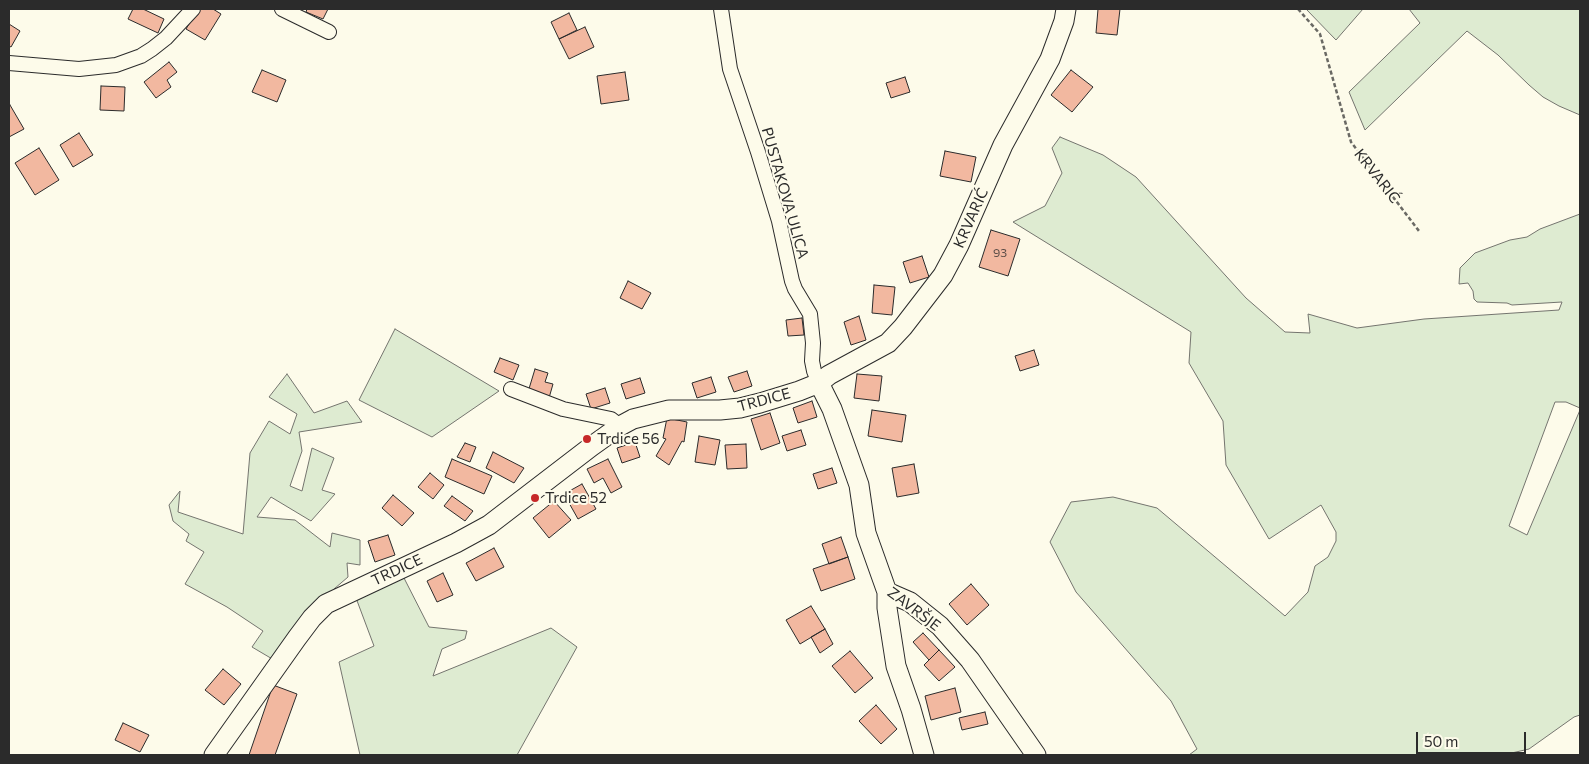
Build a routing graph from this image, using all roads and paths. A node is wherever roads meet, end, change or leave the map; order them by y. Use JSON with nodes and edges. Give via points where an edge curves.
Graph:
{"nodes":[{"id":1,"x":193,"y":9,"type":"edge"},
{"id":2,"x":282,"y":9,"type":"edge"},
{"id":3,"x":721,"y":9,"type":"edge"},
{"id":4,"x":1066,"y":9,"type":"edge"},
{"id":5,"x":1298,"y":9,"type":"edge"},
{"id":6,"x":329,"y":32,"type":"dead end"},
{"id":7,"x":9,"y":63,"type":"edge"},
{"id":8,"x":1419,"y":231,"type":"dead end"},
{"id":9,"x":819,"y":383,"type":"junction"},
{"id":10,"x":511,"y":389,"type":"dead end"},
{"id":11,"x":620,"y":426,"type":"junction"},
{"id":12,"x":886,"y":592,"type":"junction"},
{"id":13,"x":214,"y":755,"type":"edge"},
{"id":14,"x":924,"y":755,"type":"edge"},
{"id":15,"x":1036,"y":755,"type":"edge"}],
"edges":[{"from":1,"to":7,"type":"street","via":[[152,49],[116,65],[79,69]]},
{"from":2,"to":6,"type":"street"},
{"from":3,"to":9,"type":"street","name":"PUSTAKOVA ULICA","via":[[730,69],[779,221],[792,281],[810,314],[812,361]]},
{"from":4,"to":9,"type":"street","name":"KRVARIĆ","via":[[1050,59],[1003,145],[960,245],[943,275],[888,343]]},
{"from":5,"to":8,"type":"path","name":"KRVARIĆ","via":[[1320,34],[1350,142]]},
{"from":9,"to":11,"type":"street","name":"TRDICE","via":[[740,408],[668,410],[633,419]]},
{"from":9,"to":12,"type":"street","name":"ZAVRŠJE","via":[[853,466],[866,533]]},
{"from":10,"to":11,"type":"street","via":[[563,409],[611,419]]},
{"from":11,"to":13,"type":"street","name":"TRDICE","via":[[488,525],[326,604],[297,638]]},
{"from":12,"to":14,"type":"street","via":[[896,666]]},
{"from":12,"to":15,"type":"street","name":"ZAVRŠJE","via":[[910,602],[946,633],[986,681]]}]}
